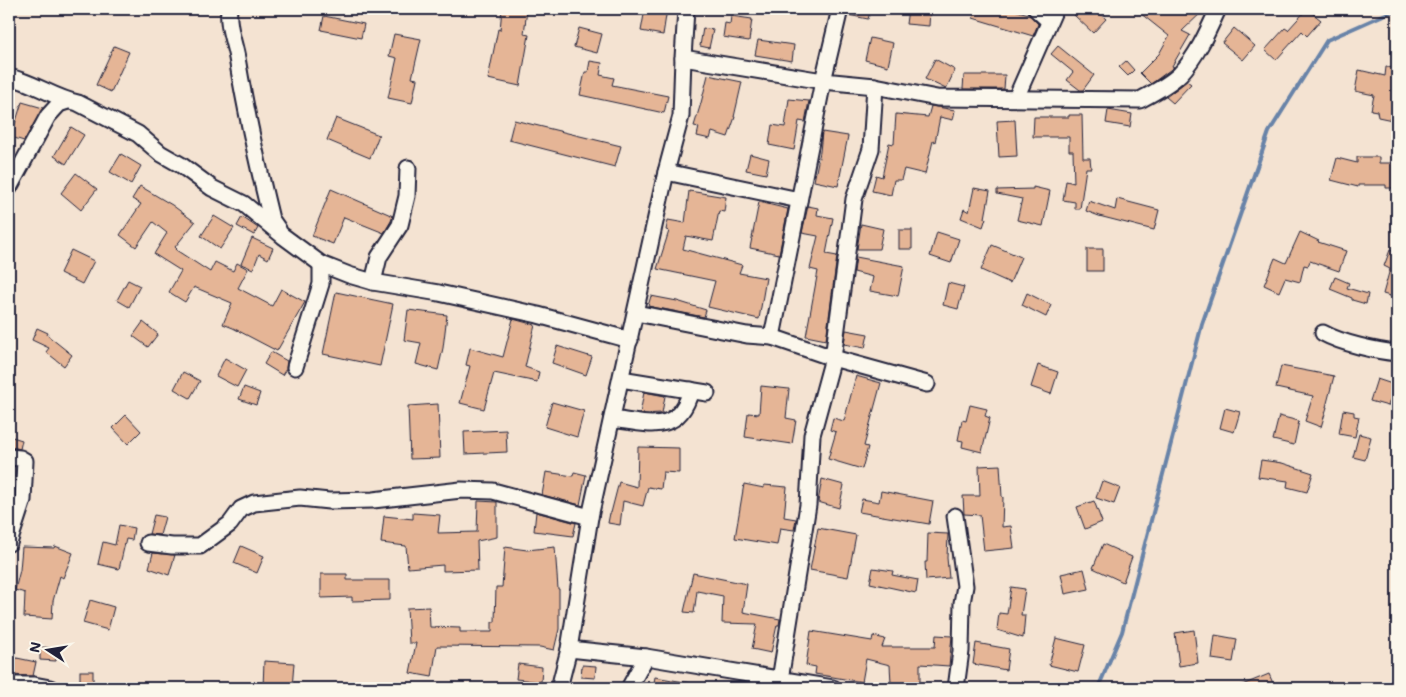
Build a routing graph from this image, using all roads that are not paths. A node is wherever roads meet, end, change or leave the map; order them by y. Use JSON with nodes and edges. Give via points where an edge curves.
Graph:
{"nodes":[{"id":1,"x":228,"y":9,"type":"edge"},
{"id":2,"x":686,"y":9,"type":"edge"},
{"id":3,"x":840,"y":9,"type":"edge"},
{"id":4,"x":1036,"y":9,"type":"edge"},
{"id":5,"x":1218,"y":9,"type":"edge"},
{"id":6,"x":1052,"y":15,"type":"edge"},
{"id":7,"x":683,"y":58,"type":"junction"},
{"id":8,"x":9,"y":77,"type":"edge"},
{"id":9,"x":823,"y":81,"type":"junction"},
{"id":10,"x":875,"y":86,"type":"junction"},
{"id":11,"x":1016,"y":98,"type":"junction"},
{"id":12,"x":68,"y":101,"type":"junction"},
{"id":13,"x":408,"y":168,"type":"dead end"},
{"id":14,"x":666,"y":172,"type":"junction"},
{"id":15,"x":263,"y":187,"type":"junction"},
{"id":16,"x":9,"y":188,"type":"edge"},
{"id":17,"x":799,"y":200,"type":"junction"},
{"id":18,"x":244,"y":204,"type":"junction"},
{"id":19,"x":281,"y":234,"type":"junction"},
{"id":20,"x":322,"y":264,"type":"junction"},
{"id":21,"x":374,"y":282,"type":"junction"},
{"id":22,"x":636,"y":313,"type":"junction"},
{"id":23,"x":1323,"y":332,"type":"dead end"},
{"id":24,"x":772,"y":337,"type":"junction"},
{"id":25,"x":630,"y":340,"type":"junction"},
{"id":26,"x":1397,"y":353,"type":"edge"},
{"id":27,"x":833,"y":358,"type":"junction"},
{"id":28,"x":294,"y":367,"type":"dead end"},
{"id":29,"x":621,"y":379,"type":"junction"},
{"id":30,"x":928,"y":384,"type":"dead end"},
{"id":31,"x":691,"y":390,"type":"junction"},
{"id":32,"x":707,"y":393,"type":"dead end"},
{"id":33,"x":612,"y":419,"type":"junction"},
{"id":34,"x":9,"y":457,"type":"edge"},
{"id":35,"x":955,"y":516,"type":"dead end"},
{"id":36,"x":590,"y":517,"type":"junction"},
{"id":37,"x":148,"y":542,"type":"dead end"},
{"id":38,"x":9,"y":543,"type":"edge"},
{"id":39,"x":569,"y":648,"type":"junction"},
{"id":40,"x":646,"y":657,"type":"junction"},
{"id":41,"x":780,"y":680,"type":"junction"},
{"id":42,"x":9,"y":686,"type":"edge"},
{"id":43,"x":50,"y":688,"type":"edge"},
{"id":44,"x":559,"y":688,"type":"edge"},
{"id":45,"x":629,"y":688,"type":"edge"},
{"id":46,"x":833,"y":688,"type":"edge"},
{"id":47,"x":956,"y":688,"type":"edge"}],
"edges":[{"from":1,"to":15,"type":"street"},
{"from":2,"to":7,"type":"street"},
{"from":3,"to":9,"type":"street"},
{"from":4,"to":6,"type":"street"},
{"from":5,"to":11,"type":"street","via":[[1180,74],[1140,100]]},
{"from":6,"to":11,"type":"street"},
{"from":7,"to":9,"type":"street"},
{"from":7,"to":14,"type":"street","via":[[681,116]]},
{"from":8,"to":12,"type":"street"},
{"from":9,"to":10,"type":"street"},
{"from":9,"to":17,"type":"street"},
{"from":10,"to":11,"type":"street","via":[[937,98]]},
{"from":10,"to":27,"type":"street","via":[[871,149],[854,199]]},
{"from":12,"to":16,"type":"street","via":[[59,104],[48,116]]},
{"from":12,"to":18,"type":"street","via":[[138,134],[212,188]]},
{"from":13,"to":21,"type":"street","via":[[407,196],[400,225],[379,257]]},
{"from":14,"to":17,"type":"street"},
{"from":14,"to":22,"type":"street"},
{"from":15,"to":18,"type":"street"},
{"from":15,"to":19,"type":"street","via":[[271,219]]},
{"from":17,"to":24,"type":"street"},
{"from":18,"to":19,"type":"street"},
{"from":19,"to":20,"type":"street"},
{"from":20,"to":21,"type":"street"},
{"from":20,"to":28,"type":"street","via":[[321,284]]},
{"from":21,"to":25,"type":"street","via":[[439,293]]},
{"from":22,"to":24,"type":"street"},
{"from":22,"to":25,"type":"street"},
{"from":23,"to":26,"type":"street","via":[[1334,339]]},
{"from":24,"to":27,"type":"street"},
{"from":25,"to":29,"type":"street"},
{"from":27,"to":30,"type":"street"},
{"from":27,"to":41,"type":"street","via":[[812,434],[808,505]]},
{"from":29,"to":31,"type":"street"},
{"from":29,"to":33,"type":"street"},
{"from":31,"to":32,"type":"street"},
{"from":31,"to":33,"type":"street","via":[[687,404],[676,418],[663,424]]},
{"from":33,"to":36,"type":"street"},
{"from":34,"to":38,"type":"street","via":[[25,461],[26,472],[23,500]]},
{"from":35,"to":47,"type":"street","via":[[964,586]]},
{"from":36,"to":37,"type":"street","via":[[493,491],[461,490],[373,500],[300,498],[254,503],[241,509],[230,524],[200,546]]},
{"from":36,"to":39,"type":"street"},
{"from":39,"to":40,"type":"street"},
{"from":39,"to":44,"type":"street"},
{"from":40,"to":41,"type":"street"},
{"from":40,"to":45,"type":"street"},
{"from":41,"to":46,"type":"street"},
{"from":42,"to":43,"type":"street"}]}
